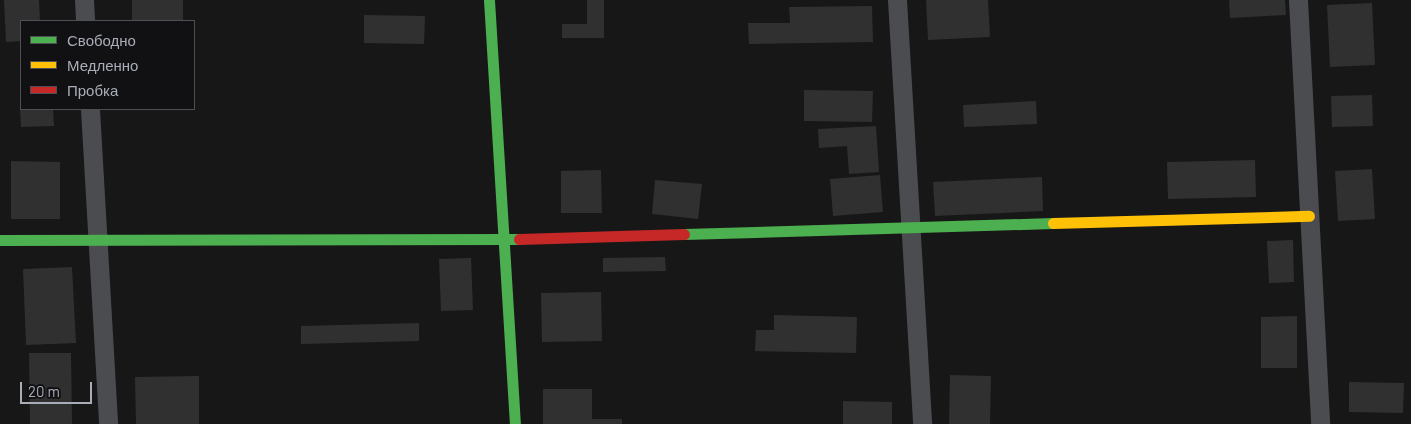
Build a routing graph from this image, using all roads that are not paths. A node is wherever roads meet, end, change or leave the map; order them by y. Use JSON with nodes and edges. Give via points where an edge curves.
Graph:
{"nodes":[{"id":1,"x":84,"y":0,"type":"edge"},
{"id":2,"x":490,"y":0,"type":"edge"},
{"id":3,"x":897,"y":0,"type":"edge"},
{"id":4,"x":1298,"y":0,"type":"edge"},
{"id":5,"x":85,"y":20,"type":"edge"},
{"id":6,"x":90,"y":110,"type":"edge"},
{"id":7,"x":1309,"y":216,"type":"junction"},
{"id":8,"x":910,"y":228,"type":"junction"},
{"id":9,"x":504,"y":238,"type":"junction"},
{"id":10,"x":0,"y":240,"type":"edge"},
{"id":11,"x":98,"y":240,"type":"junction"},
{"id":12,"x":108,"y":424,"type":"edge"},
{"id":13,"x":515,"y":424,"type":"edge"},
{"id":14,"x":922,"y":424,"type":"edge"},
{"id":15,"x":1320,"y":424,"type":"edge"}],
"edges":[{"from":1,"to":5,"type":"street"},
{"from":2,"to":9,"type":"street"},
{"from":3,"to":8,"type":"street"},
{"from":4,"to":7,"type":"street"},
{"from":6,"to":11,"type":"street"},
{"from":7,"to":8,"type":"street"},
{"from":7,"to":15,"type":"street"},
{"from":8,"to":9,"type":"street"},
{"from":8,"to":14,"type":"street"},
{"from":9,"to":11,"type":"street"},
{"from":9,"to":13,"type":"street"},
{"from":10,"to":11,"type":"street"},
{"from":11,"to":12,"type":"street"}]}
